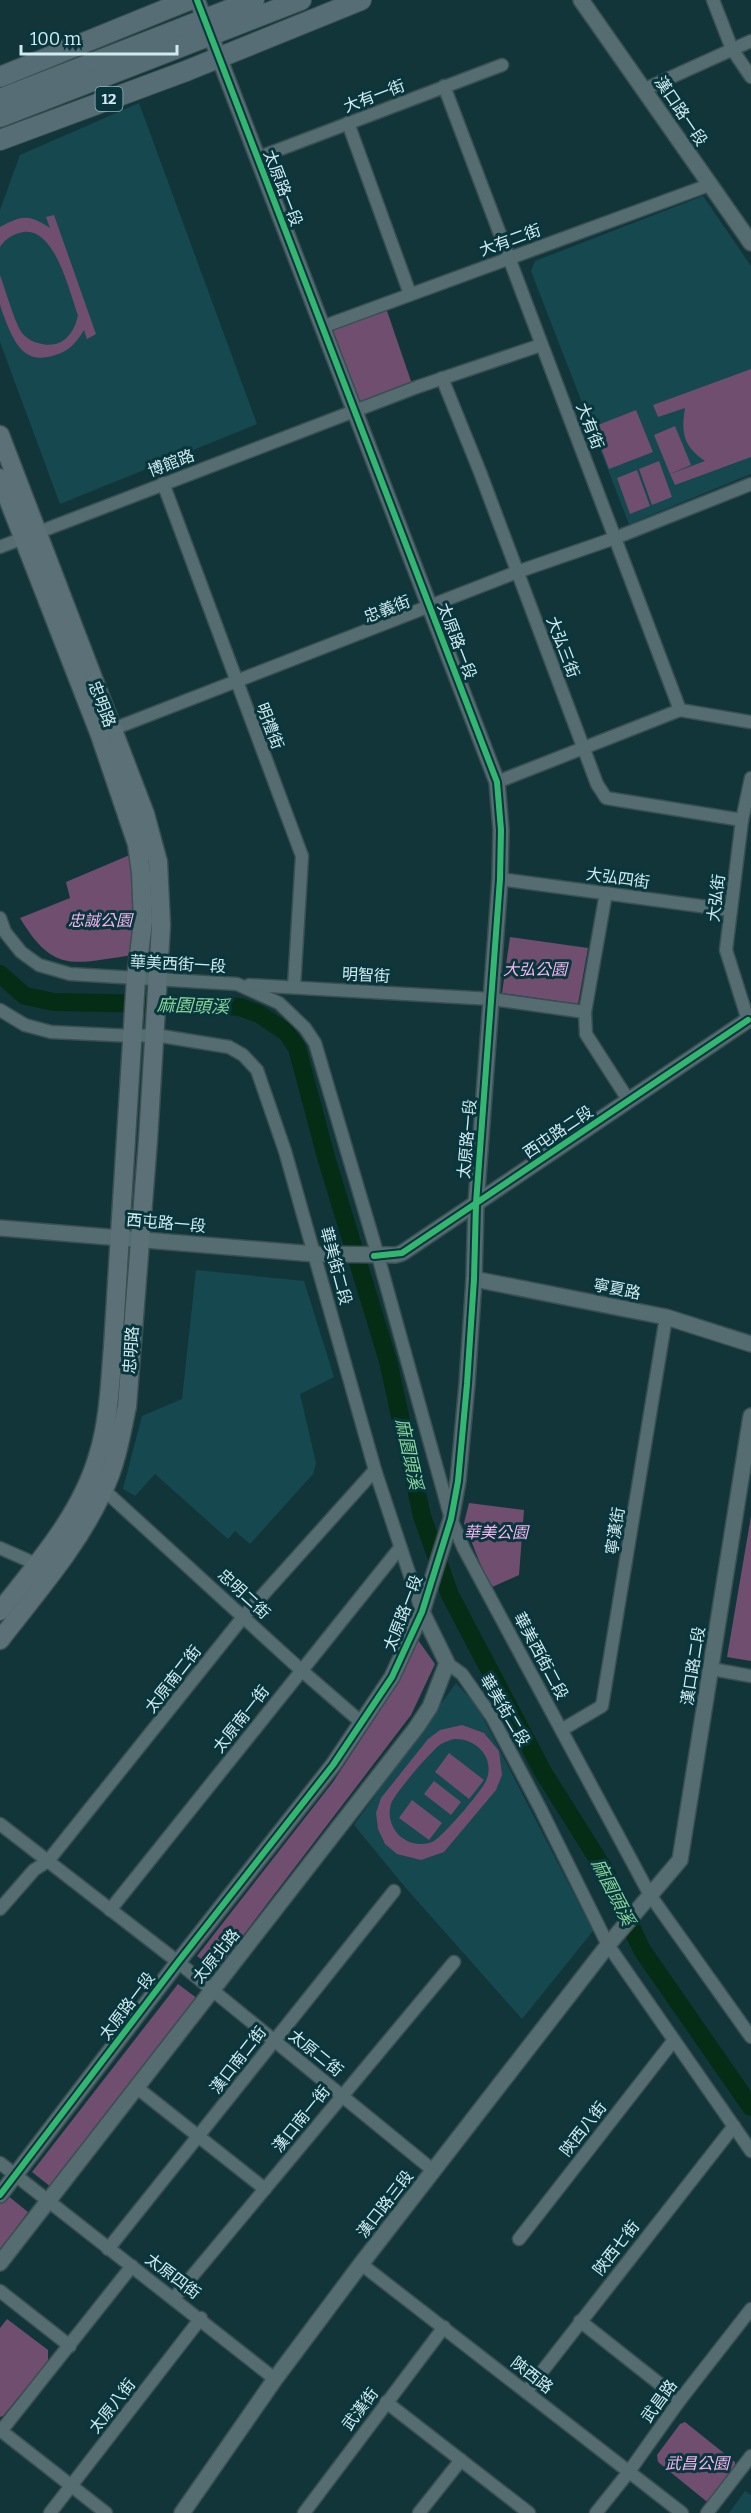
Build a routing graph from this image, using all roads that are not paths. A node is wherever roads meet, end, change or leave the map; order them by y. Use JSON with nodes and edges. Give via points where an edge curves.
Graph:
{"nodes":[{"id":1,"x":189,"y":0,"type":"edge"},
{"id":2,"x":196,"y":0,"type":"edge"},
{"id":3,"x":254,"y":0,"type":"edge"},
{"id":4,"x":301,"y":0,"type":"edge"},
{"id":5,"x":361,"y":0,"type":"edge"},
{"id":6,"x":581,"y":0,"type":"edge"},
{"id":7,"x":713,"y":0,"type":"edge"},
{"id":8,"x":207,"y":28,"type":"junction"},
{"id":9,"x":751,"y":41,"type":"edge"},
{"id":10,"x":732,"y":49,"type":"junction"},
{"id":11,"x":218,"y":57,"type":"junction"},
{"id":12,"x":502,"y":65,"type":"dead end"},
{"id":13,"x":0,"y":77,"type":"edge"},
{"id":14,"x":751,"y":77,"type":"edge"},
{"id":15,"x":444,"y":86,"type":"junction"},
{"id":16,"x":645,"y":89,"type":"junction"},
{"id":17,"x":0,"y":99,"type":"edge"},
{"id":18,"x":0,"y":117,"type":"edge"},
{"id":19,"x":348,"y":123,"type":"junction"},
{"id":20,"x":0,"y":140,"type":"edge"},
{"id":21,"x":257,"y":158,"type":"junction"},
{"id":22,"x":709,"y":185,"type":"junction"},
{"id":23,"x":751,"y":243,"type":"edge"},
{"id":24,"x":509,"y":258,"type":"junction"},
{"id":25,"x":410,"y":294,"type":"junction"},
{"id":26,"x":322,"y":327,"type":"junction"},
{"id":27,"x":541,"y":345,"type":"junction"},
{"id":28,"x":442,"y":378,"type":"junction"},
{"id":29,"x":354,"y":410,"type":"junction"},
{"id":30,"x":0,"y":435,"type":"edge"},
{"id":31,"x":0,"y":478,"type":"edge"},
{"id":32,"x":163,"y":483,"type":"junction"},
{"id":33,"x":751,"y":484,"type":"edge"},
{"id":34,"x":30,"y":535,"type":"junction"},
{"id":35,"x":615,"y":538,"type":"junction"},
{"id":36,"x":0,"y":547,"type":"edge"},
{"id":37,"x":517,"y":572,"type":"junction"},
{"id":38,"x":430,"y":607,"type":"junction"},
{"id":39,"x":236,"y":681,"type":"junction"},
{"id":40,"x":680,"y":710,"type":"junction"},
{"id":41,"x":751,"y":722,"type":"edge"},
{"id":42,"x":106,"y":732,"type":"junction"},
{"id":43,"x":584,"y":747,"type":"junction"},
{"id":44,"x":751,"y":778,"type":"edge"},
{"id":45,"x":497,"y":782,"type":"junction"},
{"id":46,"x":742,"y":820,"type":"junction"},
{"id":47,"x":500,"y":879,"type":"junction"},
{"id":48,"x":606,"y":893,"type":"junction"},
{"id":49,"x":730,"y":910,"type":"junction"},
{"id":50,"x":0,"y":918,"type":"edge"},
{"id":51,"x":136,"y":980,"type":"junction"},
{"id":52,"x":157,"y":981,"type":"junction"},
{"id":53,"x":237,"y":984,"type":"junction"},
{"id":54,"x":294,"y":987,"type":"junction"},
{"id":55,"x":492,"y":999,"type":"junction"},
{"id":56,"x":0,"y":1010,"type":"edge"},
{"id":57,"x":585,"y":1012,"type":"junction"},
{"id":58,"x":750,"y":1019,"type":"edge"},
{"id":59,"x":155,"y":1030,"type":"junction"},
{"id":60,"x":134,"y":1031,"type":"junction"},
{"id":61,"x":629,"y":1101,"type":"junction"},
{"id":62,"x":476,"y":1204,"type":"junction"},
{"id":63,"x":0,"y":1228,"type":"edge"},
{"id":64,"x":121,"y":1238,"type":"junction"},
{"id":65,"x":140,"y":1239,"type":"junction"},
{"id":66,"x":321,"y":1255,"type":"junction"},
{"id":67,"x":376,"y":1256,"type":"junction"},
{"id":68,"x":474,"y":1279,"type":"junction"},
{"id":69,"x":666,"y":1317,"type":"junction"},
{"id":70,"x":751,"y":1344,"type":"edge"},
{"id":71,"x":751,"y":1416,"type":"edge"},
{"id":72,"x":375,"y":1470,"type":"junction"},
{"id":73,"x":104,"y":1490,"type":"junction"},
{"id":74,"x":450,"y":1526,"type":"junction"},
{"id":75,"x":0,"y":1548,"type":"edge"},
{"id":76,"x":399,"y":1549,"type":"junction"},
{"id":77,"x":36,"y":1564,"type":"junction"},
{"id":78,"x":54,"y":1570,"type":"junction"},
{"id":79,"x":0,"y":1611,"type":"edge"},
{"id":80,"x":422,"y":1612,"type":"junction"},
{"id":81,"x":244,"y":1616,"type":"junction"},
{"id":82,"x":0,"y":1640,"type":"edge"},
{"id":83,"x":447,"y":1663,"type":"junction"},
{"id":84,"x":712,"y":1669,"type":"junction"},
{"id":85,"x":301,"y":1670,"type":"junction"},
{"id":86,"x":751,"y":1676,"type":"edge"},
{"id":87,"x":361,"y":1722,"type":"junction"},
{"id":88,"x":563,"y":1729,"type":"junction"},
{"id":89,"x":0,"y":1824,"type":"edge"},
{"id":90,"x":48,"y":1861,"type":"junction"},
{"id":91,"x":394,"y":1891,"type":"dead end"},
{"id":92,"x":645,"y":1900,"type":"junction"},
{"id":93,"x":0,"y":1909,"type":"edge"},
{"id":94,"x":110,"y":1910,"type":"junction"},
{"id":95,"x":624,"y":1924,"type":"joint"},
{"id":96,"x":608,"y":1945,"type":"junction"},
{"id":97,"x":178,"y":1962,"type":"junction"},
{"id":98,"x":454,"y":1962,"type":"dead end"},
{"id":99,"x":211,"y":1990,"type":"junction"},
{"id":100,"x":751,"y":2037,"type":"edge"},
{"id":101,"x":274,"y":2040,"type":"junction"},
{"id":102,"x":674,"y":2040,"type":"junction"},
{"id":103,"x":136,"y":2087,"type":"junction"},
{"id":104,"x":342,"y":2095,"type":"junction"},
{"id":105,"x":734,"y":2126,"type":"junction"},
{"id":106,"x":199,"y":2136,"type":"junction"},
{"id":107,"x":751,"y":2151,"type":"edge"},
{"id":108,"x":0,"y":2163,"type":"edge"},
{"id":109,"x":434,"y":2170,"type":"junction"},
{"id":110,"x":16,"y":2175,"type":"junction"},
{"id":111,"x":265,"y":2189,"type":"junction"},
{"id":112,"x":0,"y":2195,"type":"edge"},
{"id":113,"x":49,"y":2202,"type":"junction"},
{"id":114,"x":519,"y":2239,"type":"dead end"},
{"id":115,"x":108,"y":2249,"type":"junction"},
{"id":116,"x":0,"y":2263,"type":"edge"},
{"id":117,"x":361,"y":2264,"type":"junction"},
{"id":118,"x":132,"y":2266,"type":"junction"},
{"id":119,"x":0,"y":2291,"type":"edge"},
{"id":120,"x":174,"y":2298,"type":"junction"},
{"id":121,"x":751,"y":2309,"type":"edge"},
{"id":122,"x":201,"y":2318,"type":"junction"},
{"id":123,"x":580,"y":2320,"type":"junction"},
{"id":124,"x":444,"y":2328,"type":"junction"},
{"id":125,"x":70,"y":2346,"type":"junction"},
{"id":126,"x":275,"y":2379,"type":"junction"},
{"id":127,"x":526,"y":2392,"type":"junction"},
{"id":128,"x":680,"y":2400,"type":"junction"},
{"id":129,"x":386,"y":2402,"type":"junction"},
{"id":130,"x":1,"y":2431,"type":"edge"},
{"id":131,"x":751,"y":2456,"type":"edge"},
{"id":132,"x":461,"y":2460,"type":"junction"},
{"id":133,"x":628,"y":2473,"type":"junction"},
{"id":134,"x":71,"y":2485,"type":"junction"},
{"id":135,"x":50,"y":2513,"type":"edge"},
{"id":136,"x":106,"y":2513,"type":"edge"},
{"id":137,"x":182,"y":2513,"type":"edge"},
{"id":138,"x":304,"y":2513,"type":"edge"},
{"id":139,"x":419,"y":2513,"type":"edge"},
{"id":140,"x":530,"y":2513,"type":"edge"},
{"id":141,"x":596,"y":2513,"type":"edge"},
{"id":142,"x":682,"y":2513,"type":"edge"},
{"id":143,"x":707,"y":2513,"type":"edge"}],
"edges":[{"from":1,"to":13,"type":"main road"},
{"from":2,"to":8,"type":"street","name":"太原路一段"},
{"from":3,"to":8,"type":"main road","number":"12"},
{"from":4,"to":8,"type":"main road","number":"12"},
{"from":5,"to":11,"type":"main road","number":"12"},
{"from":6,"to":16,"type":"street","name":"漢口路一段"},
{"from":7,"to":10,"type":"street"},
{"from":8,"to":11,"type":"street","name":"太原路一段"},
{"from":8,"to":17,"type":"main road","number":"12"},
{"from":8,"to":18,"type":"main road","number":"12"},
{"from":9,"to":10,"type":"street"},
{"from":10,"to":14,"type":"street"},
{"from":10,"to":16,"type":"street"},
{"from":11,"to":20,"type":"main road","number":"12"},
{"from":11,"to":21,"type":"street","name":"太原路一段"},
{"from":12,"to":15,"type":"street","name":"大有一街"},
{"from":15,"to":19,"type":"street","name":"大有一街"},
{"from":15,"to":24,"type":"street","name":"大有街"},
{"from":16,"to":22,"type":"street","name":"漢口路一段"},
{"from":19,"to":21,"type":"street","name":"大有一街"},
{"from":19,"to":25,"type":"street"},
{"from":21,"to":26,"type":"street","name":"太原路一段"},
{"from":22,"to":23,"type":"street","name":"漢口路一段"},
{"from":22,"to":24,"type":"street","name":"大有二街"},
{"from":24,"to":25,"type":"street","name":"大有二街"},
{"from":24,"to":27,"type":"street","name":"大有街"},
{"from":25,"to":26,"type":"street","name":"大有二街"},
{"from":26,"to":29,"type":"street","name":"太原路一段"},
{"from":27,"to":28,"type":"street","name":"博館路"},
{"from":27,"to":35,"type":"street","name":"大有街"},
{"from":28,"to":29,"type":"street","name":"博館路"},
{"from":28,"to":37,"type":"street","name":"大弘三街"},
{"from":29,"to":32,"type":"street","name":"博館路"},
{"from":29,"to":38,"type":"street","name":"太原路一段"},
{"from":30,"to":34,"type":"main road","name":"忠明路"},
{"from":31,"to":34,"type":"main road","name":"忠明路"},
{"from":32,"to":34,"type":"street","name":"博館路"},
{"from":32,"to":39,"type":"street","name":"明禮街"},
{"from":33,"to":35,"type":"street","name":"忠義街"},
{"from":34,"to":36,"type":"street","name":"博館路"},
{"from":34,"to":42,"type":"main road","name":"忠明路"},
{"from":35,"to":37,"type":"street","name":"忠義街"},
{"from":35,"to":40,"type":"street","name":"大有街"},
{"from":37,"to":38,"type":"street","name":"忠義街"},
{"from":37,"to":43,"type":"street","name":"大弘三街"},
{"from":38,"to":39,"type":"street","name":"忠義街"},
{"from":38,"to":45,"type":"street","name":"太原路一段"},
{"from":39,"to":42,"type":"street","name":"忠義街"},
{"from":39,"to":54,"type":"street","name":"明禮街","via":[[302,856]]},
{"from":40,"to":41,"type":"street"},
{"from":40,"to":43,"type":"street"},
{"from":42,"to":51,"type":"main road","name":"忠明路","via":[[137,844],[141,873],[142,922]]},
{"from":42,"to":52,"type":"main road","name":"忠明路","via":[[146,814],[158,862],[161,925]]},
{"from":43,"to":45,"type":"street"},
{"from":43,"to":46,"type":"street","name":"大弘三街","via":[[606,798]]},
{"from":44,"to":46,"type":"street","name":"大弘街"},
{"from":45,"to":47,"type":"street","name":"太原路一段"},
{"from":46,"to":49,"type":"street","name":"大弘街"},
{"from":47,"to":48,"type":"street","name":"大弘四街"},
{"from":47,"to":55,"type":"street","name":"太原路一段"},
{"from":48,"to":49,"type":"street","name":"大弘四街"},
{"from":48,"to":57,"type":"street"},
{"from":49,"to":58,"type":"street","name":"大弘街","via":[[726,950]]},
{"from":50,"to":51,"type":"street","name":"華美西街一段","via":[[5,932],[21,952],[39,965],[70,974]]},
{"from":51,"to":52,"type":"street","name":"華美西街一段"},
{"from":51,"to":60,"type":"main road","name":"忠明路"},
{"from":52,"to":53,"type":"street","name":"華美西街一段"},
{"from":52,"to":59,"type":"main road","name":"忠明路"},
{"from":53,"to":54,"type":"street","name":"明智街"},
{"from":53,"to":67,"type":"street","name":"華美西街一段","via":[[279,1003],[315,1043]]},
{"from":54,"to":55,"type":"street","name":"明智街"},
{"from":55,"to":57,"type":"street","name":"明智街"},
{"from":55,"to":62,"type":"street","name":"太原路一段"},
{"from":56,"to":60,"type":"street","name":"華美街二段","via":[[25,1025],[51,1032]]},
{"from":57,"to":61,"type":"street","via":[[586,1034]]},
{"from":58,"to":61,"type":"street","name":"西屯路二段"},
{"from":59,"to":60,"type":"street","name":"華美街二段"},
{"from":59,"to":65,"type":"main road","name":"忠明路"},
{"from":59,"to":66,"type":"street","name":"華美街二段","via":[[229,1047],[257,1070]]},
{"from":60,"to":64,"type":"main road","name":"忠明路"},
{"from":61,"to":62,"type":"street","name":"西屯路二段"},
{"from":62,"to":67,"type":"street","name":"西屯路二段","via":[[402,1252]]},
{"from":62,"to":68,"type":"street","name":"太原路一段"},
{"from":63,"to":64,"type":"street","name":"西屯路一段"},
{"from":64,"to":65,"type":"street","name":"西屯路一段"},
{"from":64,"to":77,"type":"main road","name":"忠明路","via":[[107,1406],[98,1456],[60,1533]]},
{"from":65,"to":66,"type":"street","name":"西屯路一段"},
{"from":65,"to":73,"type":"main road","name":"忠明路","via":[[127,1406]]},
{"from":66,"to":67,"type":"street","name":"西屯路一段"},
{"from":66,"to":72,"type":"street","name":"華美街二段"},
{"from":67,"to":74,"type":"street","name":"華美西街二段"},
{"from":68,"to":69,"type":"street","name":"寧夏路"},
{"from":68,"to":74,"type":"street","name":"太原路一段","via":[[457,1490]]},
{"from":69,"to":70,"type":"street","name":"寧夏路"},
{"from":69,"to":88,"type":"street","name":"寧漢街","via":[[602,1706]]},
{"from":71,"to":84,"type":"street","name":"漢口路二段"},
{"from":72,"to":76,"type":"street","name":"華美街二段"},
{"from":72,"to":81,"type":"street","name":"太原南二街"},
{"from":73,"to":78,"type":"main road","name":"忠明路"},
{"from":73,"to":81,"type":"street","name":"忠明二街"},
{"from":74,"to":80,"type":"street","name":"太原路一段"},
{"from":74,"to":88,"type":"street","name":"華美西街二段"},
{"from":75,"to":77,"type":"street"},
{"from":76,"to":80,"type":"street","name":"華美街二段"},
{"from":76,"to":85,"type":"street","name":"太原南一街"},
{"from":77,"to":78,"type":"street"},
{"from":77,"to":79,"type":"main road","name":"忠明路"},
{"from":78,"to":82,"type":"main road","name":"忠明路"},
{"from":80,"to":83,"type":"street","name":"華美街二段"},
{"from":80,"to":87,"type":"street","name":"太原路一段","via":[[392,1677]]},
{"from":81,"to":85,"type":"street","name":"忠明二街"},
{"from":81,"to":90,"type":"street","name":"太原南二街"},
{"from":83,"to":96,"type":"street","name":"華美街二段","via":[[462,1674],[492,1718]]},
{"from":83,"to":99,"type":"street","name":"太原北路","via":[[430,1707],[416,1728]]},
{"from":84,"to":86,"type":"street"},
{"from":84,"to":92,"type":"street","name":"漢口路二段","via":[[680,1860]]},
{"from":85,"to":87,"type":"street","name":"忠明二街"},
{"from":85,"to":94,"type":"street","name":"太原南一街"},
{"from":87,"to":97,"type":"street","name":"太原路一段","via":[[333,1764]]},
{"from":88,"to":92,"type":"street","name":"華美西街二段"},
{"from":89,"to":90,"type":"street","name":"太原二街"},
{"from":90,"to":93,"type":"street","name":"太原南二街","via":[[34,1870]]},
{"from":90,"to":94,"type":"street","name":"太原二街"},
{"from":91,"to":101,"type":"street","name":"漢口南二街"},
{"from":92,"to":95,"type":"street","name":"漢口路二段"},
{"from":92,"to":100,"type":"street","name":"華美西街二段"},
{"from":94,"to":97,"type":"street","name":"太原二街"},
{"from":95,"to":96,"type":"street","name":"漢口路三段"},
{"from":96,"to":102,"type":"street","name":"華美街二段"},
{"from":96,"to":109,"type":"street","name":"漢口路三段"},
{"from":97,"to":99,"type":"street","name":"太原二街"},
{"from":97,"to":110,"type":"street","name":"太原路一段"},
{"from":98,"to":104,"type":"street","name":"漢口南一街"},
{"from":99,"to":101,"type":"street","name":"太原二街"},
{"from":99,"to":103,"type":"street","name":"太原北路"},
{"from":101,"to":104,"type":"street","name":"太原二街"},
{"from":101,"to":106,"type":"street","name":"漢口南二街"},
{"from":102,"to":105,"type":"street","name":"華美街二段"},
{"from":102,"to":114,"type":"street","name":"陝西八街"},
{"from":103,"to":106,"type":"street"},
{"from":103,"to":113,"type":"street","name":"太原北路"},
{"from":104,"to":109,"type":"street","name":"太原二街"},
{"from":104,"to":111,"type":"street","name":"漢口南一街"},
{"from":105,"to":107,"type":"street","name":"華美街二段"},
{"from":105,"to":123,"type":"street","name":"陜西七街"},
{"from":106,"to":111,"type":"street"},
{"from":106,"to":115,"type":"street","name":"漢口南二街"},
{"from":108,"to":110,"type":"street","name":"太原四街"},
{"from":109,"to":117,"type":"street","name":"漢口路三段"},
{"from":110,"to":112,"type":"street","name":"太原路一段"},
{"from":110,"to":113,"type":"street","name":"太原四街"},
{"from":111,"to":120,"type":"street","name":"漢口南一街"},
{"from":113,"to":115,"type":"street","name":"太原四街"},
{"from":113,"to":116,"type":"street","name":"太原北路"},
{"from":115,"to":118,"type":"street","name":"太原四街"},
{"from":117,"to":124,"type":"street","name":"陝西路"},
{"from":117,"to":126,"type":"street","name":"漢口路三段"},
{"from":118,"to":120,"type":"street","name":"太原四街"},
{"from":118,"to":125,"type":"street"},
{"from":119,"to":125,"type":"street"},
{"from":120,"to":122,"type":"street","name":"太原四街"},
{"from":121,"to":128,"type":"street","name":"武昌路"},
{"from":122,"to":126,"type":"street","name":"太原四街"},
{"from":122,"to":134,"type":"street","name":"太原八街"},
{"from":123,"to":127,"type":"street","name":"陜西七街"},
{"from":123,"to":128,"type":"street"},
{"from":124,"to":127,"type":"street","name":"陝西路"},
{"from":124,"to":129,"type":"street","name":"武漢街"},
{"from":125,"to":130,"type":"street"},
{"from":126,"to":137,"type":"street","name":"漢口路三段"},
{"from":127,"to":133,"type":"street","name":"陝西路"},
{"from":128,"to":133,"type":"street","name":"武昌路"},
{"from":129,"to":132,"type":"street"},
{"from":129,"to":138,"type":"street","name":"武漢街"},
{"from":130,"to":134,"type":"street"},
{"from":131,"to":143,"type":"street"},
{"from":132,"to":139,"type":"street"},
{"from":132,"to":140,"type":"street"},
{"from":133,"to":141,"type":"street","name":"武昌路"},
{"from":133,"to":142,"type":"street","name":"陝西路"},
{"from":134,"to":135,"type":"street","name":"太原八街"},
{"from":134,"to":136,"type":"street"}]}
